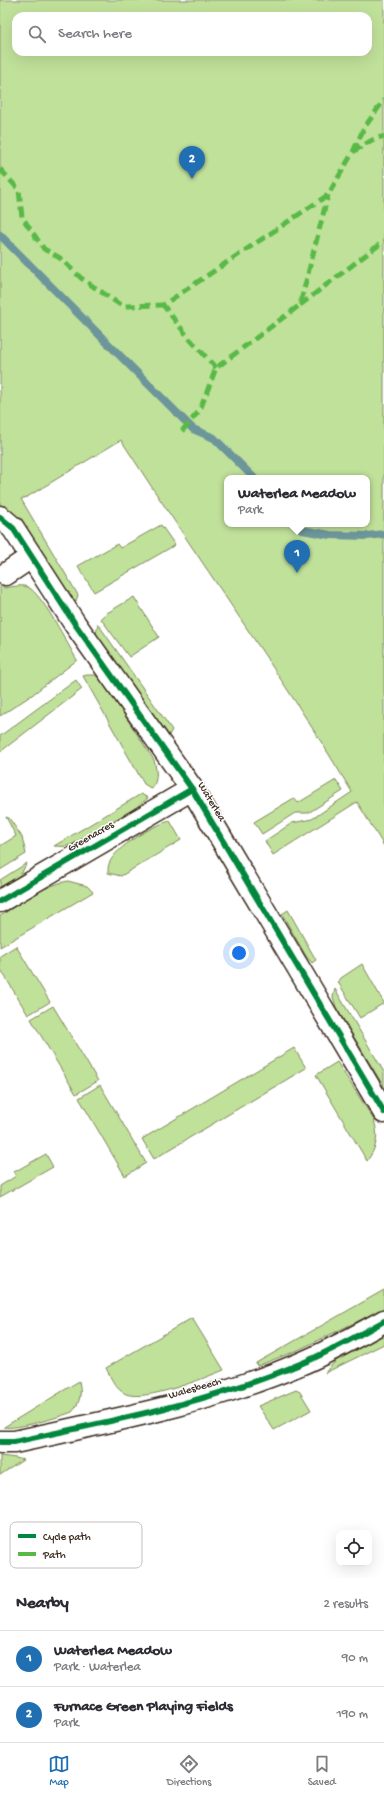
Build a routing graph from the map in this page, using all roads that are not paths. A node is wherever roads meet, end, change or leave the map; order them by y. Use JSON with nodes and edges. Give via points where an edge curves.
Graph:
{"nodes":[{"id":1,"x":0,"y":517,"type":"edge"},
{"id":2,"x":31,"y":557,"type":"junction"},
{"id":3,"x":6,"y":574,"type":"dead end"},
{"id":4,"x":192,"y":789,"type":"junction"},
{"id":5,"x":0,"y":901,"type":"edge"},
{"id":6,"x":384,"y":1112,"type":"edge"},
{"id":7,"x":384,"y":1321,"type":"edge"},
{"id":8,"x":0,"y":1442,"type":"edge"}],
"edges":[{"from":1,"to":2,"type":"street","name":"Waterlea","via":[[12,528]]},
{"from":2,"to":3,"type":"street"},
{"from":2,"to":4,"type":"street","name":"Waterlea","via":[[75,624]]},
{"from":4,"to":5,"type":"street","name":"Greenacres"},
{"from":4,"to":6,"type":"street","name":"Waterlea"},
{"from":7,"to":8,"type":"street","name":"Walesbeech","via":[[300,1364],[222,1393],[14,1442]]}]}
